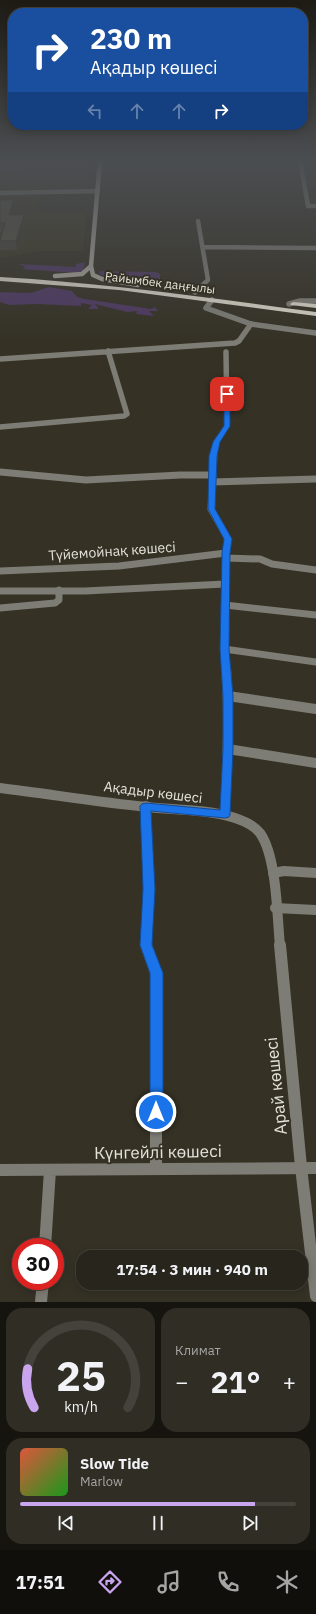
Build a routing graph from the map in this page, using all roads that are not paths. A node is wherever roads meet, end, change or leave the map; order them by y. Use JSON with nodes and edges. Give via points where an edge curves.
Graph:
{"nodes":[{"id":1,"x":96,"y":221,"type":"edge"},
{"id":2,"x":198,"y":221,"type":"dead end"},
{"id":3,"x":203,"y":247,"type":"junction"},
{"id":4,"x":316,"y":248,"type":"edge"},
{"id":5,"x":92,"y":266,"type":"junction"},
{"id":6,"x":0,"y":273,"type":"edge"},
{"id":7,"x":55,"y":276,"type":"junction"},
{"id":8,"x":0,"y":278,"type":"edge"},
{"id":9,"x":138,"y":285,"type":"junction"},
{"id":10,"x":195,"y":292,"type":"junction"},
{"id":11,"x":212,"y":300,"type":"junction"},
{"id":12,"x":316,"y":301,"type":"edge"},
{"id":13,"x":289,"y":304,"type":"junction"},
{"id":14,"x":269,"y":305,"type":"junction"},
{"id":15,"x":316,"y":307,"type":"edge"},
{"id":16,"x":316,"y":315,"type":"edge"},
{"id":17,"x":251,"y":324,"type":"junction"},
{"id":18,"x":316,"y":332,"type":"edge"},
{"id":19,"x":108,"y":351,"type":"junction"},
{"id":20,"x":226,"y":352,"type":"dead end"},
{"id":21,"x":0,"y":359,"type":"edge"},
{"id":22,"x":0,"y":427,"type":"edge"},
{"id":23,"x":0,"y":472,"type":"edge"},
{"id":24,"x":212,"y":478,"type":"junction"},
{"id":25,"x":316,"y":479,"type":"edge"},
{"id":26,"x":226,"y":555,"type":"junction"},
{"id":27,"x":316,"y":570,"type":"edge"},
{"id":28,"x":0,"y":571,"type":"edge"},
{"id":29,"x":226,"y":584,"type":"junction"},
{"id":30,"x":59,"y":590,"type":"junction"},
{"id":31,"x":0,"y":591,"type":"edge"},
{"id":32,"x":225,"y":605,"type":"junction"},
{"id":33,"x":0,"y":608,"type":"edge"},
{"id":34,"x":316,"y":616,"type":"edge"},
{"id":35,"x":224,"y":649,"type":"junction"},
{"id":36,"x":316,"y":662,"type":"edge"},
{"id":37,"x":228,"y":696,"type":"junction"},
{"id":38,"x":316,"y":709,"type":"edge"},
{"id":39,"x":228,"y":749,"type":"junction"},
{"id":40,"x":316,"y":763,"type":"edge"},
{"id":41,"x":0,"y":788,"type":"edge"},
{"id":42,"x":146,"y":806,"type":"junction"},
{"id":43,"x":225,"y":815,"type":"junction"},
{"id":44,"x":273,"y":873,"type":"junction"},
{"id":45,"x":316,"y":873,"type":"edge"},
{"id":46,"x":275,"y":908,"type":"junction"},
{"id":47,"x":316,"y":910,"type":"edge"},
{"id":48,"x":302,"y":1167,"type":"junction"},
{"id":49,"x":316,"y":1168,"type":"edge"},
{"id":50,"x":156,"y":1169,"type":"junction"},
{"id":51,"x":0,"y":1170,"type":"edge"},
{"id":52,"x":50,"y":1170,"type":"junction"},
{"id":53,"x":46,"y":1238,"type":"edge"},
{"id":54,"x":42,"y":1290,"type":"edge"},
{"id":55,"x":316,"y":1296,"type":"edge"},
{"id":56,"x":41,"y":1302,"type":"edge"}],
"edges":[{"from":1,"to":5,"type":"main road"},
{"from":2,"to":3,"type":"street"},
{"from":3,"to":4,"type":"street"},
{"from":3,"to":10,"type":"street","via":[[208,280]]},
{"from":5,"to":7,"type":"main road","via":[[82,274]]},
{"from":5,"to":9,"type":"main road","via":[[95,277]]},
{"from":6,"to":7,"type":"highway","name":"Райымбек даңғылы"},
{"from":7,"to":9,"type":"highway","name":"Райымбек даңғылы"},
{"from":8,"to":11,"type":"highway","name":"Райымбек даңғылы","via":[[75,283]]},
{"from":9,"to":10,"type":"highway","name":"Райымбек даңғылы"},
{"from":10,"to":14,"type":"highway","name":"Райымбек даңғылы"},
{"from":11,"to":14,"type":"highway","name":"Райымбек даңғылы"},
{"from":11,"to":17,"type":"street","via":[[206,308]]},
{"from":12,"to":13,"type":"street"},
{"from":13,"to":14,"type":"highway"},
{"from":13,"to":15,"type":"highway"},
{"from":14,"to":15,"type":"highway","name":"Райымбек даңғылы"},
{"from":14,"to":16,"type":"highway"},
{"from":17,"to":18,"type":"street"},
{"from":17,"to":19,"type":"street","via":[[235,343]]},
{"from":19,"to":21,"type":"street"},
{"from":19,"to":22,"type":"street","via":[[127,414]]},
{"from":20,"to":24,"type":"street","via":[[227,426],[216,442]]},
{"from":23,"to":24,"type":"street","via":[[84,480],[191,474]]},
{"from":24,"to":25,"type":"street"},
{"from":24,"to":26,"type":"street","via":[[211,509],[228,539]]},
{"from":26,"to":27,"type":"street","name":"Түйемойнақ көшесі"},
{"from":26,"to":28,"type":"street","name":"Түйемойнақ көшесі","via":[[119,566]]},
{"from":26,"to":29,"type":"street"},
{"from":29,"to":30,"type":"street","via":[[145,589]]},
{"from":29,"to":32,"type":"street"},
{"from":30,"to":31,"type":"street"},
{"from":30,"to":33,"type":"street","via":[[59,600],[54,603]]},
{"from":32,"to":34,"type":"street"},
{"from":32,"to":35,"type":"street"},
{"from":35,"to":36,"type":"street"},
{"from":35,"to":37,"type":"street"},
{"from":37,"to":38,"type":"street"},
{"from":37,"to":39,"type":"street"},
{"from":39,"to":40,"type":"street"},
{"from":39,"to":43,"type":"street"},
{"from":41,"to":42,"type":"street","name":"Ақадыр көшесі"},
{"from":42,"to":43,"type":"street","name":"Ақадыр көшесі"},
{"from":42,"to":50,"type":"street","via":[[149,889],[146,945],[156,973]]},
{"from":43,"to":44,"type":"street","name":"Ақадыр көшесі","via":[[246,822],[268,845]]},
{"from":44,"to":45,"type":"street"},
{"from":44,"to":46,"type":"street","name":"Арай көшесі"},
{"from":46,"to":47,"type":"street"},
{"from":46,"to":48,"type":"street","name":"Арай көшесі"},
{"from":48,"to":49,"type":"street","name":"Күнгейлі көшесі"},
{"from":48,"to":50,"type":"street","name":"Күнгейлі көшесі"},
{"from":48,"to":55,"type":"street","name":"Арай көшесі"},
{"from":50,"to":52,"type":"street","name":"Күнгейлі көшесі"},
{"from":51,"to":52,"type":"street","name":"Күнгейлі көшесі"},
{"from":52,"to":53,"type":"street"},
{"from":54,"to":56,"type":"street"}]}
